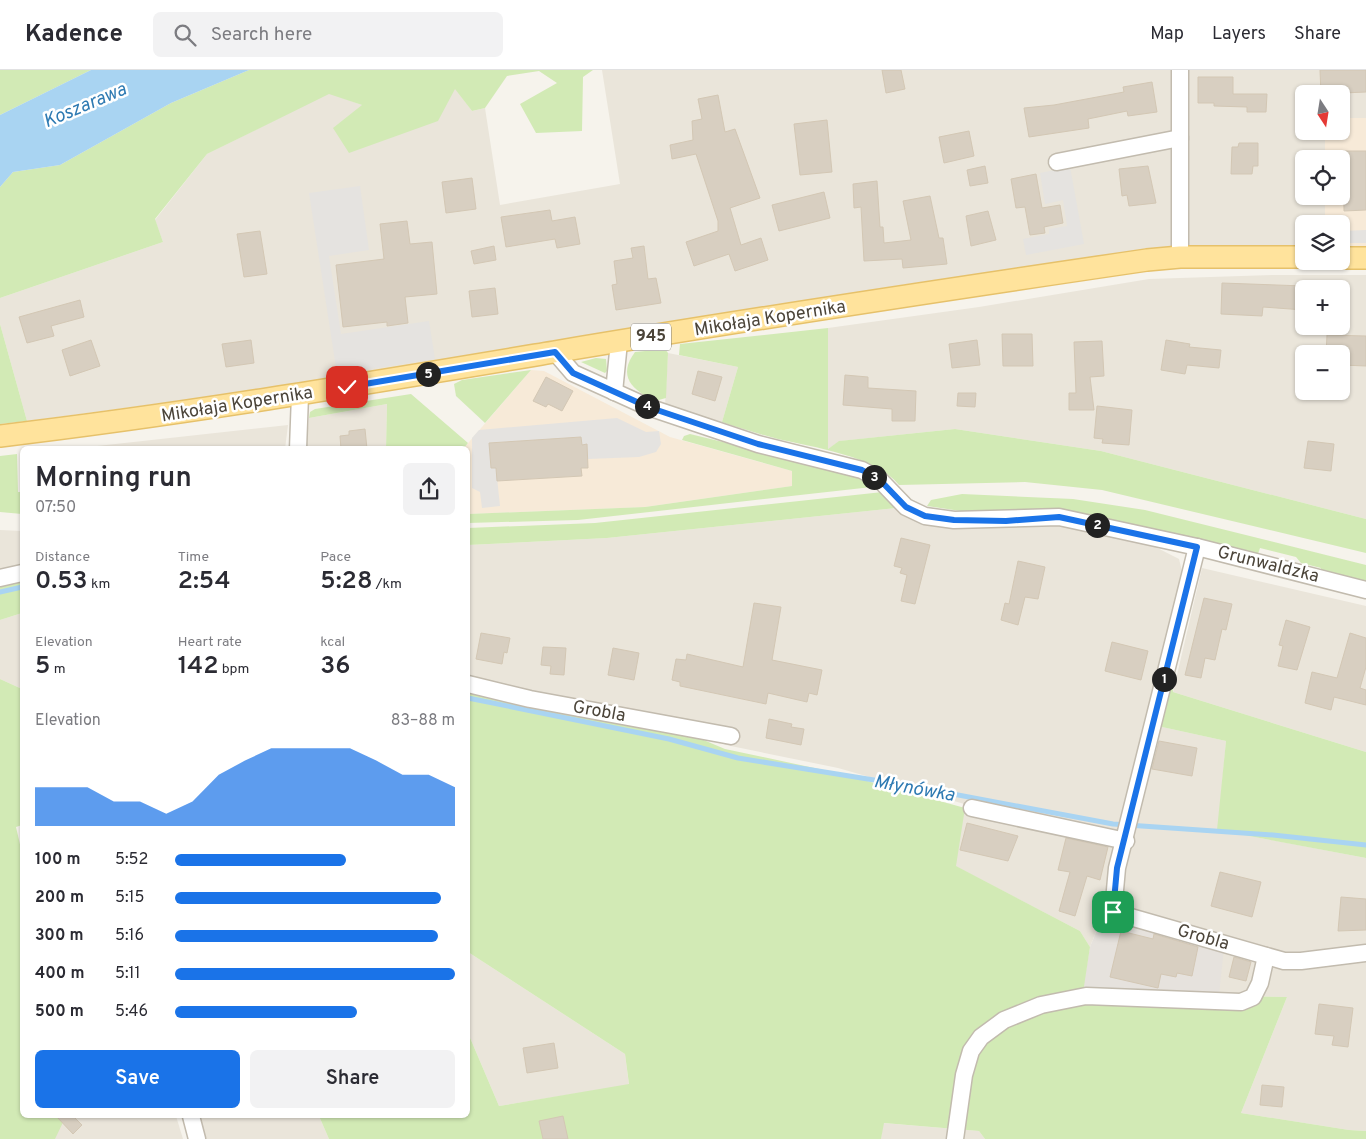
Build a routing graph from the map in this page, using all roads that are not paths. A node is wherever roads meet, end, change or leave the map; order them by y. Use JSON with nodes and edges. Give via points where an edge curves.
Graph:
{"nodes":[{"id":1,"x":1180,"y":70,"type":"edge"},
{"id":2,"x":1180,"y":138,"type":"junction"},
{"id":3,"x":1057,"y":162,"type":"dead end"},
{"id":4,"x":1180,"y":257,"type":"junction"},
{"id":5,"x":1295,"y":258,"type":"edge"},
{"id":6,"x":1350,"y":258,"type":"edge"},
{"id":7,"x":1366,"y":258,"type":"edge"},
{"id":8,"x":619,"y":342,"type":"junction"},
{"id":9,"x":555,"y":352,"type":"junction"},
{"id":10,"x":614,"y":392,"type":"junction"},
{"id":11,"x":300,"y":395,"type":"junction"},
{"id":12,"x":0,"y":436,"type":"edge"},
{"id":13,"x":298,"y":446,"type":"edge"},
{"id":14,"x":1197,"y":547,"type":"junction"},
{"id":15,"x":20,"y":573,"type":"edge"},
{"id":16,"x":0,"y":578,"type":"edge"},
{"id":17,"x":1366,"y":590,"type":"edge"},
{"id":18,"x":470,"y":684,"type":"edge"},
{"id":19,"x":731,"y":736,"type":"dead end"},
{"id":20,"x":972,"y":808,"type":"dead end"},
{"id":21,"x":1126,"y":841,"type":"junction"},
{"id":22,"x":1366,"y":953,"type":"edge"},
{"id":23,"x":1266,"y":956,"type":"junction"},
{"id":24,"x":192,"y":1118,"type":"edge"},
{"id":25,"x":197,"y":1139,"type":"edge"},
{"id":26,"x":954,"y":1139,"type":"edge"}],
"edges":[{"from":1,"to":2,"type":"street"},
{"from":2,"to":3,"type":"street"},
{"from":2,"to":4,"type":"street"},
{"from":4,"to":5,"type":"main road","name":"Mikołaja Kopernika","number":"945"},
{"from":4,"to":8,"type":"main road","name":"Mikołaja Kopernika","number":"945"},
{"from":6,"to":7,"type":"main road"},
{"from":8,"to":9,"type":"main road","name":"Mikołaja Kopernika","number":"945"},
{"from":8,"to":10,"type":"street"},
{"from":9,"to":10,"type":"street","name":"Grunwaldzka","via":[[573,373]]},
{"from":9,"to":11,"type":"main road","name":"Mikołaja Kopernika","number":"945"},
{"from":10,"to":14,"type":"street","name":"Grunwaldzka","via":[[648,407],[758,444],[862,470],[880,480],[906,507],[925,516],[1006,521],[1059,517]]},
{"from":11,"to":12,"type":"main road","name":"Mikołaja Kopernika","number":"945"},
{"from":11,"to":13,"type":"street"},
{"from":14,"to":17,"type":"street","name":"Grunwaldzka"},
{"from":14,"to":21,"type":"street","name":"Grobla"},
{"from":15,"to":16,"type":"street"},
{"from":18,"to":19,"type":"street","name":"Grobla","via":[[530,699]]},
{"from":20,"to":21,"type":"street"},
{"from":21,"to":23,"type":"street","name":"Grobla","via":[[1117,868],[1113,912]]},
{"from":22,"to":23,"type":"street","name":"Grobla","via":[[1301,961]]},
{"from":23,"to":26,"type":"street","via":[[1253,997],[1241,1002],[1086,996],[1041,1005],[1004,1020],[981,1037],[971,1050]]},
{"from":24,"to":25,"type":"street"}]}
